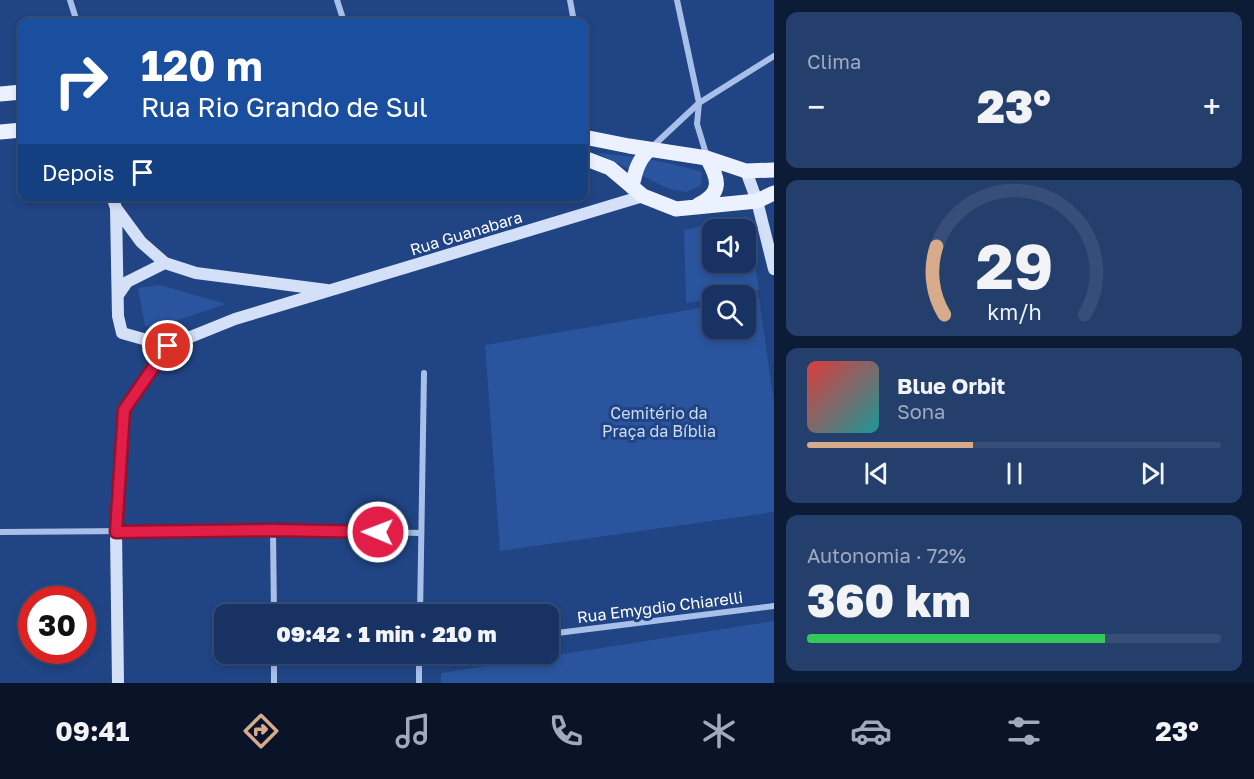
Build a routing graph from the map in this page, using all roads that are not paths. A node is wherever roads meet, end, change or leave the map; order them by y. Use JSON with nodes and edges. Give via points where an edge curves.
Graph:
{"nodes":[{"id":1,"x":70,"y":0,"type":"edge"},
{"id":2,"x":338,"y":0,"type":"edge"},
{"id":3,"x":570,"y":0,"type":"edge"},
{"id":4,"x":676,"y":0,"type":"edge"},
{"id":5,"x":75,"y":18,"type":"edge"},
{"id":6,"x":343,"y":18,"type":"edge"},
{"id":7,"x":573,"y":18,"type":"edge"},
{"id":8,"x":774,"y":56,"type":"edge"},
{"id":9,"x":18,"y":92,"type":"edge"},
{"id":10,"x":0,"y":94,"type":"edge"},
{"id":11,"x":699,"y":103,"type":"junction"},
{"id":12,"x":18,"y":130,"type":"edge"},
{"id":13,"x":0,"y":132,"type":"edge"},
{"id":14,"x":588,"y":137,"type":"edge"},
{"id":15,"x":649,"y":150,"type":"junction"},
{"id":16,"x":707,"y":158,"type":"junction"},
{"id":17,"x":588,"y":160,"type":"edge"},
{"id":18,"x":774,"y":170,"type":"edge"},
{"id":19,"x":746,"y":171,"type":"junction"},
{"id":20,"x":638,"y":191,"type":"junction"},
{"id":21,"x":774,"y":193,"type":"edge"},
{"id":22,"x":116,"y":201,"type":"edge"},
{"id":23,"x":117,"y":201,"type":"edge"},
{"id":24,"x":757,"y":201,"type":"junction"},
{"id":25,"x":693,"y":207,"type":"junction"},
{"id":26,"x":165,"y":263,"type":"junction"},
{"id":27,"x":774,"y":269,"type":"edge"},
{"id":28,"x":332,"y":290,"type":"junction"},
{"id":29,"x":118,"y":295,"type":"junction"},
{"id":30,"x":168,"y":346,"type":"junction"},
{"id":31,"x":424,"y":373,"type":"dead end"},
{"id":32,"x":273,"y":530,"type":"junction"},
{"id":33,"x":0,"y":532,"type":"edge"},
{"id":34,"x":116,"y":532,"type":"junction"},
{"id":35,"x":421,"y":533,"type":"junction"},
{"id":36,"x":274,"y":604,"type":"edge"},
{"id":37,"x":420,"y":604,"type":"edge"},
{"id":38,"x":774,"y":606,"type":"edge"},
{"id":39,"x":559,"y":633,"type":"edge"},
{"id":40,"x":274,"y":664,"type":"edge"},
{"id":41,"x":419,"y":664,"type":"edge"},
{"id":42,"x":118,"y":683,"type":"edge"},
{"id":43,"x":274,"y":683,"type":"edge"},
{"id":44,"x":419,"y":683,"type":"edge"}],
"edges":[{"from":1,"to":5,"type":"street"},
{"from":2,"to":6,"type":"street"},
{"from":3,"to":7,"type":"street"},
{"from":4,"to":11,"type":"street"},
{"from":8,"to":11,"type":"street"},
{"from":9,"to":10,"type":"main road"},
{"from":11,"to":15,"type":"street"},
{"from":11,"to":16,"type":"street","via":[[697,124]]},
{"from":12,"to":13,"type":"main road"},
{"from":14,"to":15,"type":"main road"},
{"from":15,"to":16,"type":"main road"},
{"from":15,"to":20,"type":"main road","via":[[636,168]]},
{"from":16,"to":19,"type":"main road"},
{"from":16,"to":25,"type":"main road","via":[[717,186],[711,199]]},
{"from":17,"to":20,"type":"main road","via":[[610,168]]},
{"from":18,"to":19,"type":"main road"},
{"from":19,"to":24,"type":"street"},
{"from":20,"to":25,"type":"main road","via":[[676,209]]},
{"from":20,"to":28,"type":"street","name":"Rua Guanabara"},
{"from":21,"to":24,"type":"main road"},
{"from":22,"to":29,"type":"street"},
{"from":23,"to":26,"type":"street","name":"Rua Guanabara","via":[[141,242]]},
{"from":24,"to":25,"type":"main road"},
{"from":24,"to":27,"type":"street"},
{"from":26,"to":28,"type":"street","name":"Rua Guanabara","via":[[196,273]]},
{"from":26,"to":29,"type":"street","via":[[127,282]]},
{"from":28,"to":30,"type":"street","name":"Rua Guanabara","via":[[235,318]]},
{"from":29,"to":30,"type":"street","via":[[122,333]]},
{"from":30,"to":34,"type":"street","via":[[124,410]]},
{"from":31,"to":35,"type":"street"},
{"from":32,"to":34,"type":"street"},
{"from":32,"to":35,"type":"street"},
{"from":32,"to":36,"type":"street"},
{"from":33,"to":34,"type":"street"},
{"from":34,"to":42,"type":"street"},
{"from":35,"to":37,"type":"street"},
{"from":38,"to":39,"type":"street","name":"Rua Emygdio Chiarelli"},
{"from":40,"to":43,"type":"street"},
{"from":41,"to":44,"type":"street"}]}
